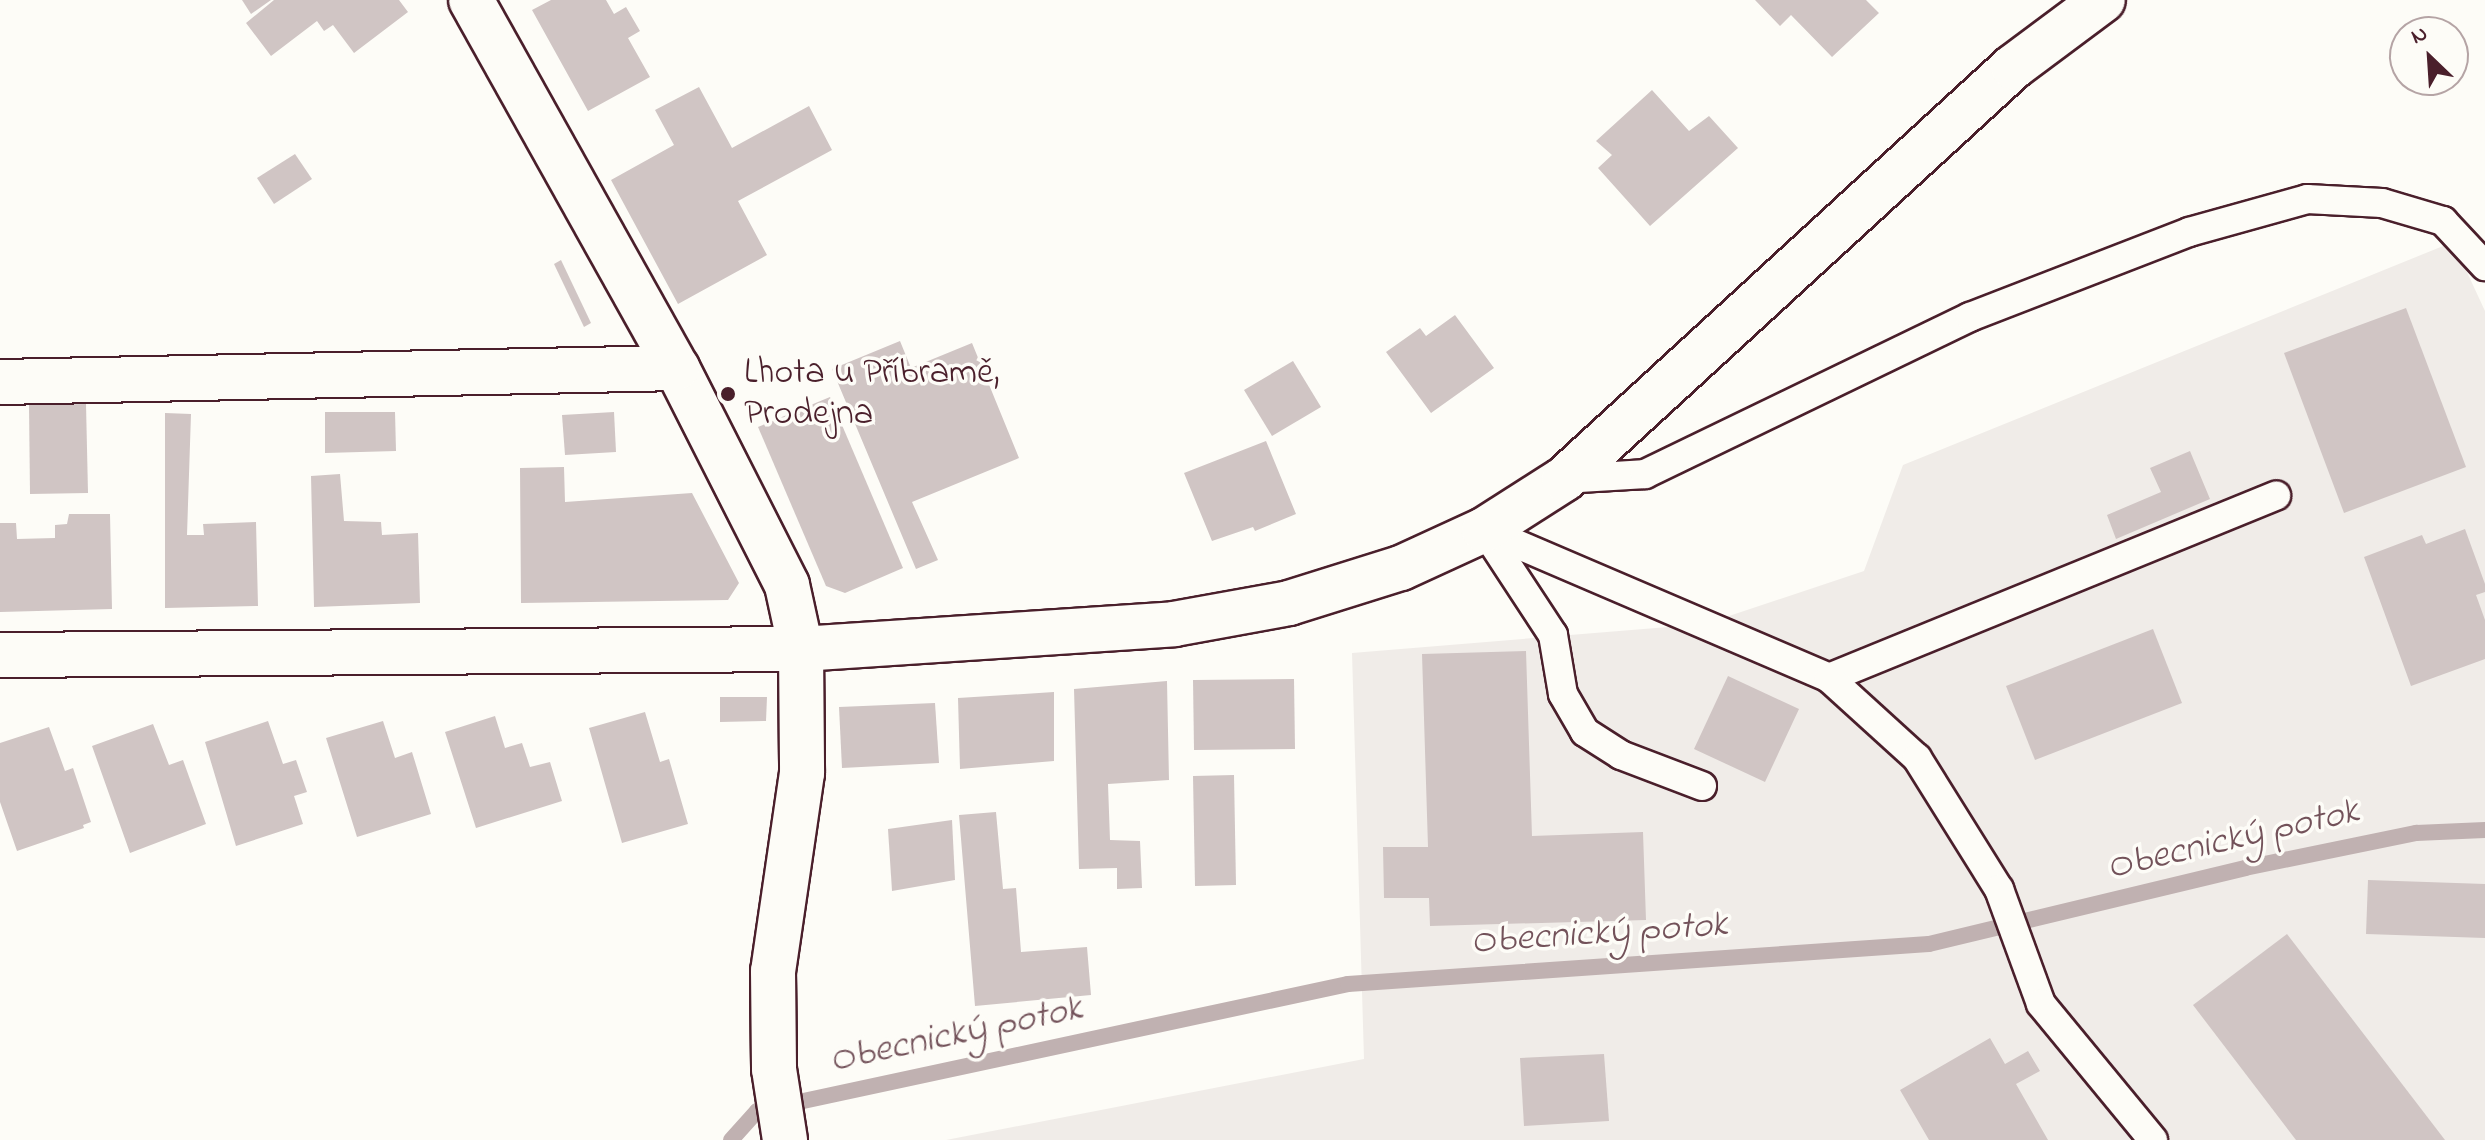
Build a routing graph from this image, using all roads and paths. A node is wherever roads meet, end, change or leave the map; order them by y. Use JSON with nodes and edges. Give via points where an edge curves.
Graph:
{"nodes":[{"id":1,"x":471,"y":0,"type":"edge"},
{"id":2,"x":2103,"y":0,"type":"edge"},
{"id":3,"x":2485,"y":266,"type":"edge"},
{"id":4,"x":677,"y":368,"type":"junction"},
{"id":5,"x":0,"y":382,"type":"edge"},
{"id":6,"x":1564,"y":479,"type":"junction"},
{"id":7,"x":2276,"y":496,"type":"dead end"},
{"id":8,"x":1484,"y":530,"type":"junction"},
{"id":9,"x":801,"y":649,"type":"junction"},
{"id":10,"x":0,"y":655,"type":"edge"},
{"id":11,"x":1829,"y":678,"type":"junction"},
{"id":12,"x":1702,"y":786,"type":"dead end"},
{"id":13,"x":785,"y":1140,"type":"edge"},
{"id":14,"x":2153,"y":1140,"type":"edge"}],
"edges":[{"from":1,"to":4,"type":"street"},
{"from":2,"to":6,"type":"street","via":[[2013,67]]},
{"from":3,"to":6,"type":"lane","via":[[2443,221],[2382,203],[2307,199],[2189,232],[1970,317],[1645,474]]},
{"from":4,"to":5,"type":"street"},
{"from":4,"to":9,"type":"street","via":[[787,585]]},
{"from":6,"to":8,"type":"street"},
{"from":7,"to":11,"type":"lane"},
{"from":8,"to":9,"type":"street","via":[[1401,568],[1289,603],[1174,624]]},
{"from":8,"to":11,"type":"lane"},
{"from":8,"to":12,"type":"lane","via":[[1553,635],[1563,694],[1585,732],[1621,755]]},
{"from":9,"to":10,"type":"street"},
{"from":9,"to":13,"type":"street","via":[[802,773],[773,971],[774,1069]]},
{"from":11,"to":14,"type":"lane","via":[[1917,758],[1999,889],[2041,1004]]}]}
